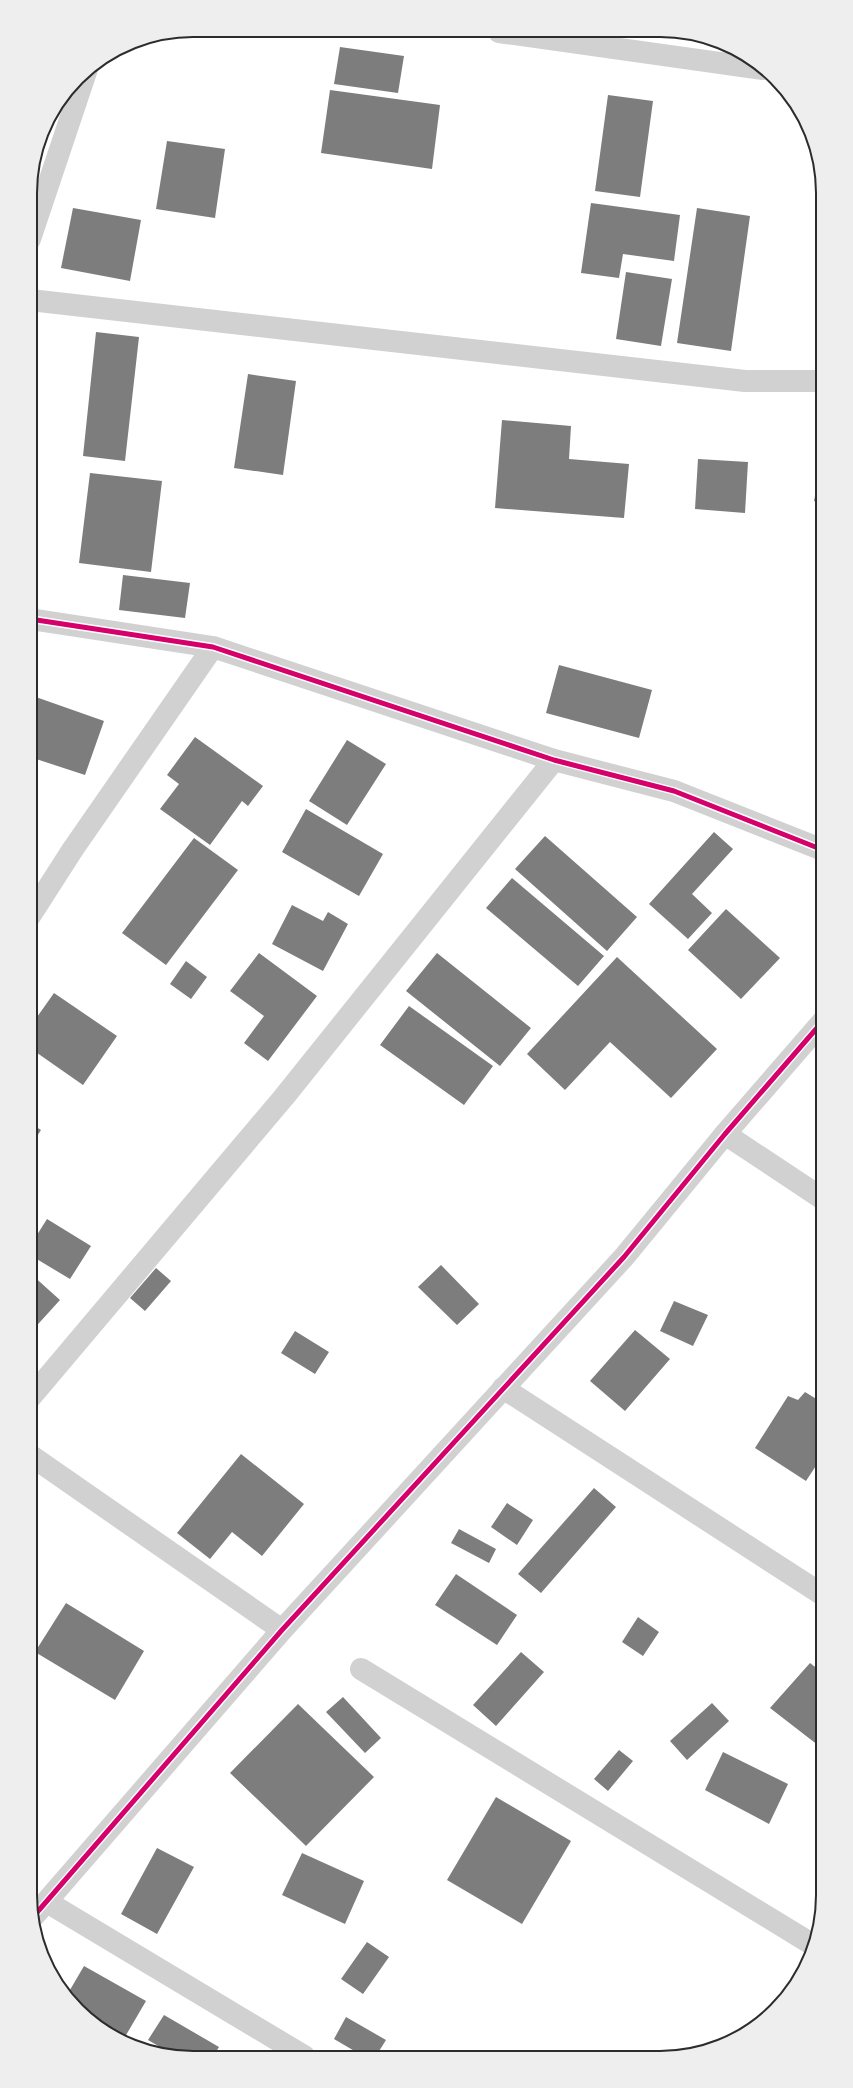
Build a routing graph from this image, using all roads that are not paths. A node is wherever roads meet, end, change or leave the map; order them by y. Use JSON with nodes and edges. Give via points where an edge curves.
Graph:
{"nodes":[{"id":1,"x":535,"y":37,"type":"edge"},
{"id":2,"x":753,"y":68,"type":"edge"},
{"id":3,"x":82,"y":84,"type":"edge"},
{"id":4,"x":37,"y":218,"type":"edge"},
{"id":5,"x":37,"y":301,"type":"edge"},
{"id":6,"x":816,"y":381,"type":"edge"},
{"id":7,"x":37,"y":620,"type":"edge"},
{"id":8,"x":213,"y":647,"type":"junction"},
{"id":9,"x":554,"y":760,"type":"junction"},
{"id":10,"x":816,"y":847,"type":"edge"},
{"id":11,"x":37,"y":905,"type":"edge"},
{"id":12,"x":816,"y":1029,"type":"edge"},
{"id":13,"x":725,"y":1134,"type":"junction"},
{"id":14,"x":816,"y":1194,"type":"edge"},
{"id":15,"x":503,"y":1388,"type":"junction"},
{"id":16,"x":37,"y":1390,"type":"edge"},
{"id":17,"x":37,"y":1460,"type":"edge"},
{"id":18,"x":816,"y":1590,"type":"edge"},
{"id":19,"x":282,"y":1630,"type":"junction"},
{"id":20,"x":361,"y":1669,"type":"dead end"},
{"id":21,"x":40,"y":1910,"type":"edge"},
{"id":22,"x":809,"y":1942,"type":"edge"},
{"id":23,"x":295,"y":2051,"type":"edge"}],
"edges":[{"from":1,"to":2,"type":"street"},
{"from":3,"to":4,"type":"street"},
{"from":5,"to":6,"type":"street","via":[[745,381]]},
{"from":7,"to":8,"type":"street"},
{"from":8,"to":9,"type":"street"},
{"from":8,"to":11,"type":"street"},
{"from":9,"to":10,"type":"street","via":[[674,791]]},
{"from":9,"to":16,"type":"street","via":[[284,1097]]},
{"from":12,"to":13,"type":"street"},
{"from":13,"to":14,"type":"street"},
{"from":13,"to":15,"type":"street","via":[[624,1257]]},
{"from":15,"to":18,"type":"street"},
{"from":15,"to":19,"type":"street"},
{"from":17,"to":19,"type":"street"},
{"from":19,"to":21,"type":"street"},
{"from":20,"to":22,"type":"street"},
{"from":21,"to":23,"type":"street"}]}
